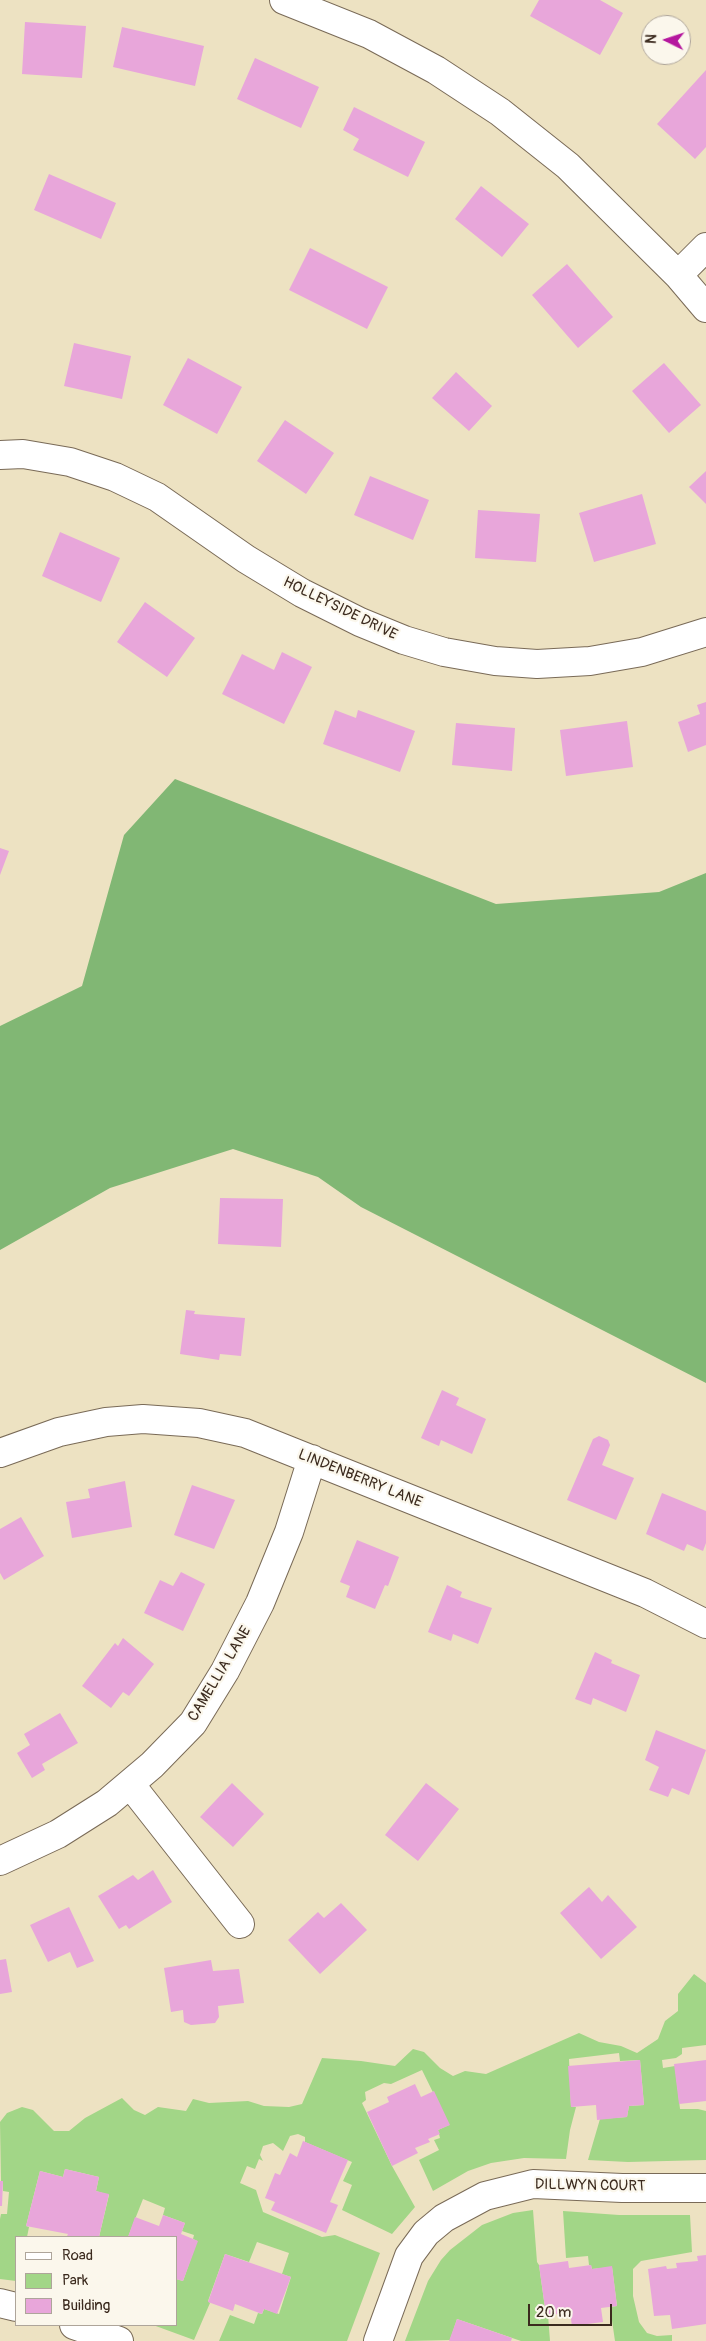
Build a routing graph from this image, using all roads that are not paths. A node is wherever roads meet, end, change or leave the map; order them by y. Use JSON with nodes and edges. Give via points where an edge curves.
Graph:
{"nodes":[{"id":1,"x":284,"y":0,"type":"edge"},
{"id":2,"x":706,"y":247,"type":"edge"},
{"id":3,"x":678,"y":275,"type":"junction"},
{"id":4,"x":706,"y":308,"type":"edge"},
{"id":5,"x":0,"y":455,"type":"edge"},
{"id":6,"x":706,"y":632,"type":"edge"},
{"id":7,"x":0,"y":1454,"type":"edge"},
{"id":8,"x":312,"y":1459,"type":"junction"},
{"id":9,"x":706,"y":1624,"type":"edge"},
{"id":10,"x":130,"y":1784,"type":"junction"},
{"id":11,"x":0,"y":1861,"type":"edge"},
{"id":12,"x":240,"y":1924,"type":"dead end"},
{"id":13,"x":706,"y":2188,"type":"edge"},
{"id":14,"x":0,"y":2303,"type":"edge"},
{"id":15,"x":15,"y":2307,"type":"edge"},
{"id":16,"x":77,"y":2326,"type":"edge"},
{"id":17,"x":119,"y":2341,"type":"edge"},
{"id":18,"x":378,"y":2341,"type":"edge"}],
"edges":[{"from":1,"to":3,"type":"street","via":[[369,34],[436,70],[500,112],[568,166]]},
{"from":2,"to":3,"type":"street"},
{"from":3,"to":4,"type":"street"},
{"from":5,"to":6,"type":"street","name":"HOLLEYSIDE DRIVE","via":[[23,454],[70,462],[115,477],[157,497],[246,559],[302,593],[360,622],[444,652],[537,664],[590,661],[642,652]]},
{"from":7,"to":8,"type":"street","name":"LINDENBERRY LANE","via":[[59,1432],[106,1422],[143,1419],[200,1423],[245,1433]]},
{"from":8,"to":9,"type":"street","name":"LINDENBERRY LANE","via":[[645,1593]]},
{"from":8,"to":10,"type":"street","name":"CAMELLIA LANE","via":[[289,1532],[260,1603],[225,1671],[192,1723]]},
{"from":10,"to":11,"type":"street","name":"CAMELLIA LANE","via":[[58,1834]]},
{"from":10,"to":12,"type":"street"},
{"from":13,"to":18,"type":"street","name":"DILLWYN COURT","via":[[533,2184],[478,2199],[444,2218],[426,2233],[410,2256]]},
{"from":14,"to":15,"type":"street"},
{"from":16,"to":17,"type":"street"}]}
